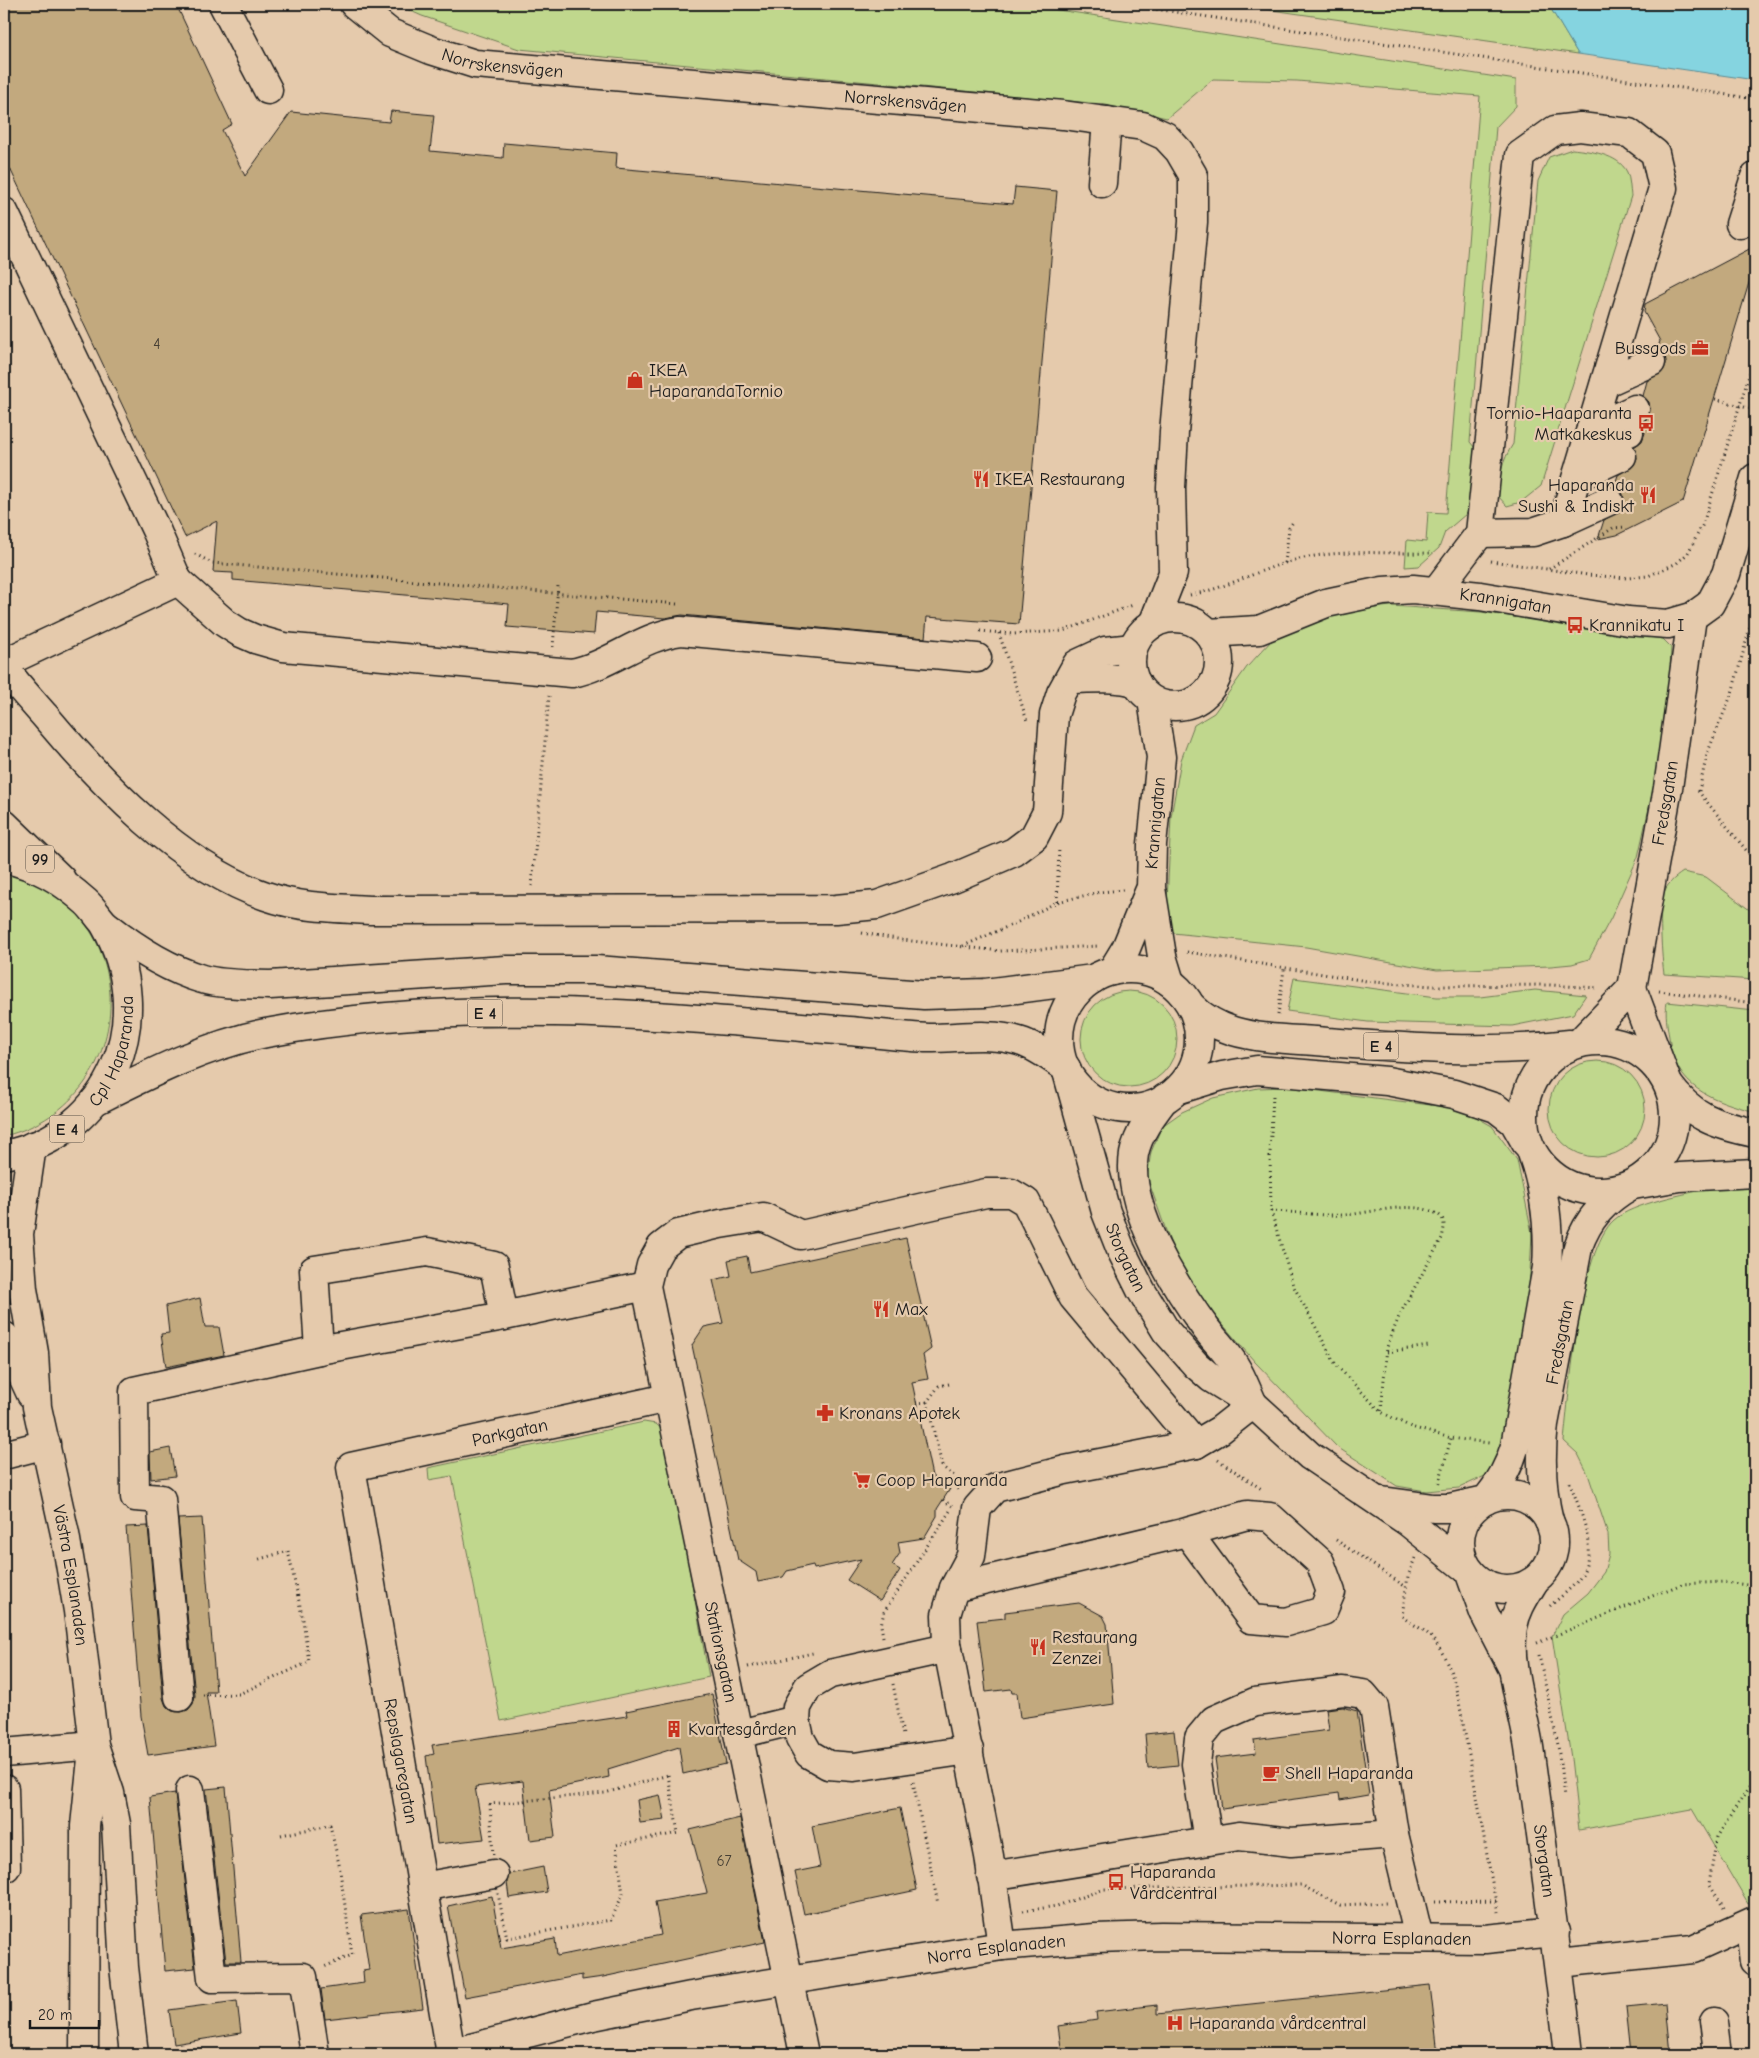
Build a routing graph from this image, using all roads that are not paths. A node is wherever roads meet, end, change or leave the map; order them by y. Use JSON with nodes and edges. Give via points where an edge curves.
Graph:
{"nodes":[{"id":1,"x":223,"y":4,"type":"edge"},
{"id":2,"x":354,"y":4,"type":"edge"},
{"id":3,"x":268,"y":90,"type":"dead end"},
{"id":4,"x":1107,"y":121,"type":"junction"},
{"id":5,"x":1755,"y":177,"type":"edge"},
{"id":6,"x":1102,"y":183,"type":"dead end"},
{"id":7,"x":8,"y":204,"type":"edge"},
{"id":8,"x":1740,"y":224,"type":"dead end"},
{"id":9,"x":1629,"y":432,"type":"junction"},
{"id":10,"x":1584,"y":453,"type":"junction"},
{"id":11,"x":1755,"y":478,"type":"edge"},
{"id":12,"x":1480,"y":533,"type":"junction"},
{"id":13,"x":1173,"y":573,"type":"junction"},
{"id":14,"x":178,"y":581,"type":"junction"},
{"id":15,"x":1436,"y":591,"type":"junction"},
{"id":16,"x":1692,"y":617,"type":"junction"},
{"id":17,"x":1153,"y":624,"type":"junction"},
{"id":18,"x":1199,"y":627,"type":"junction"},
{"id":19,"x":1259,"y":630,"type":"junction"},
{"id":20,"x":1133,"y":648,"type":"junction"},
{"id":21,"x":977,"y":658,"type":"dead end"},
{"id":22,"x":4,"y":665,"type":"edge"},
{"id":23,"x":1218,"y":671,"type":"junction"},
{"id":24,"x":1070,"y":679,"type":"junction"},
{"id":25,"x":1144,"y":691,"type":"junction"},
{"id":26,"x":1189,"y":704,"type":"junction"},
{"id":27,"x":1161,"y":757,"type":"junction"},
{"id":28,"x":4,"y":824,"type":"edge"},
{"id":29,"x":4,"y":858,"type":"edge"},
{"id":30,"x":1150,"y":888,"type":"junction"},
{"id":31,"x":76,"y":894,"type":"junction"},
{"id":32,"x":104,"y":924,"type":"junction"},
{"id":33,"x":1103,"y":975,"type":"junction"},
{"id":34,"x":1170,"y":982,"type":"junction"},
{"id":35,"x":1632,"y":988,"type":"junction"},
{"id":36,"x":1191,"y":1006,"type":"junction"},
{"id":37,"x":1579,"y":1043,"type":"junction"},
{"id":38,"x":1066,"y":1068,"type":"junction"},
{"id":39,"x":1668,"y":1084,"type":"junction"},
{"id":40,"x":1171,"y":1094,"type":"junction"},
{"id":41,"x":95,"y":1101,"type":"junction"},
{"id":42,"x":1755,"y":1133,"type":"edge"},
{"id":43,"x":32,"y":1146,"type":"junction"},
{"id":44,"x":1531,"y":1150,"type":"junction"},
{"id":45,"x":4,"y":1155,"type":"edge"},
{"id":46,"x":1755,"y":1173,"type":"edge"},
{"id":47,"x":1632,"y":1185,"type":"junction"},
{"id":48,"x":646,"y":1286,"type":"junction"},
{"id":49,"x":504,"y":1316,"type":"junction"},
{"id":50,"x":4,"y":1336,"type":"edge"},
{"id":51,"x":319,"y":1350,"type":"junction"},
{"id":52,"x":668,"y":1398,"type":"junction"},
{"id":53,"x":1252,"y":1404,"type":"junction"},
{"id":54,"x":37,"y":1407,"type":"junction"},
{"id":55,"x":46,"y":1444,"type":"junction"},
{"id":56,"x":1196,"y":1444,"type":"junction"},
{"id":57,"x":4,"y":1455,"type":"edge"},
{"id":58,"x":351,"y":1467,"type":"joint"},
{"id":59,"x":1378,"y":1500,"type":"junction"},
{"id":60,"x":1486,"y":1500,"type":"junction"},
{"id":61,"x":1549,"y":1521,"type":"junction"},
{"id":62,"x":1187,"y":1532,"type":"junction"},
{"id":63,"x":1469,"y":1571,"type":"junction"},
{"id":64,"x":1535,"y":1580,"type":"junction"},
{"id":65,"x":954,"y":1588,"type":"junction"},
{"id":66,"x":948,"y":1648,"type":"junction"},
{"id":67,"x":1513,"y":1669,"type":"junction"},
{"id":68,"x":180,"y":1697,"type":"road end"},
{"id":69,"x":796,"y":1720,"type":"junction"},
{"id":70,"x":739,"y":1734,"type":"junction"},
{"id":71,"x":94,"y":1746,"type":"junction"},
{"id":72,"x":969,"y":1750,"type":"junction"},
{"id":73,"x":4,"y":1754,"type":"edge"},
{"id":74,"x":4,"y":1789,"type":"edge"},
{"id":75,"x":190,"y":1790,"type":"dead end"},
{"id":76,"x":1394,"y":1834,"type":"junction"},
{"id":77,"x":1208,"y":1841,"type":"junction"},
{"id":78,"x":6,"y":1866,"type":"dead end"},
{"id":79,"x":494,"y":1874,"type":"road end"},
{"id":80,"x":992,"y":1876,"type":"junction"},
{"id":81,"x":422,"y":1887,"type":"junction"},
{"id":82,"x":1555,"y":1932,"type":"junction"},
{"id":83,"x":1419,"y":1938,"type":"junction"},
{"id":84,"x":1750,"y":1939,"type":"edge"},
{"id":85,"x":1002,"y":1946,"type":"junction"},
{"id":86,"x":1559,"y":1963,"type":"junction"},
{"id":87,"x":790,"y":1979,"type":"junction"},
{"id":88,"x":1713,"y":2022,"type":"dead end"},
{"id":89,"x":84,"y":2054,"type":"edge"},
{"id":90,"x":134,"y":2054,"type":"edge"},
{"id":91,"x":315,"y":2054,"type":"edge"},
{"id":92,"x":450,"y":2054,"type":"edge"},
{"id":93,"x":804,"y":2054,"type":"edge"},
{"id":94,"x":1569,"y":2054,"type":"edge"},
{"id":95,"x":1717,"y":2054,"type":"edge"}],
"edges":[{"from":1,"to":3,"type":"main road"},
{"from":2,"to":4,"type":"main road","name":"Norrskensvägen","via":[[390,33],[475,64],[1063,114]]},
{"from":4,"to":6,"type":"main road"},
{"from":4,"to":13,"type":"main road","name":"Norrskensvägen","via":[[1143,126],[1165,136],[1179,151],[1193,175],[1193,222],[1174,432]]},
{"from":5,"to":8,"type":"main road"},
{"from":7,"to":14,"type":"main road"},
{"from":9,"to":10,"type":"main road"},
{"from":9,"to":10,"type":"main road"},
{"from":9,"to":10,"type":"main road"},
{"from":9,"to":10,"type":"main road"},
{"from":10,"to":12,"type":"main road","via":[[1533,532]]},
{"from":10,"to":12,"type":"main road","via":[[1663,188],[1655,153],[1629,133],[1580,127],[1554,130],[1520,155]]},
{"from":11,"to":16,"type":"main road","name":"Krannigatan","via":[[1726,574],[1710,604]]},
{"from":12,"to":15,"type":"main road"},
{"from":13,"to":17,"type":"main road"},
{"from":13,"to":18,"type":"main road"},
{"from":14,"to":21,"type":"main road","via":[[240,632],[283,647],[572,673],[589,670],[664,633],[681,631]]},
{"from":14,"to":22,"type":"main road"},
{"from":15,"to":16,"type":"main road","name":"Krannigatan","via":[[1628,621],[1668,624]]},
{"from":15,"to":19,"type":"main road","name":"Krannigatan","via":[[1413,589],[1356,596],[1326,603]]},
{"from":16,"to":35,"type":"main road","name":"Fredsgatan","via":[[1668,788]]},
{"from":17,"to":18,"type":"main road","via":[[1166,619]]},
{"from":17,"to":20,"type":"main road","via":[[1138,638]]},
{"from":18,"to":19,"type":"main road","name":"Krannigatan"},
{"from":18,"to":23,"type":"main road","via":[[1218,651]]},
{"from":19,"to":23,"type":"main road","name":"Krannigatan"},
{"from":20,"to":24,"type":"main road","via":[[1104,651],[1088,658],[1077,664]]},
{"from":20,"to":25,"type":"main road","via":[[1132,671]]},
{"from":22,"to":24,"type":"main road","via":[[86,765],[159,833],[225,878],[266,896],[304,906],[371,910],[828,909],[877,905],[1014,852],[1034,837],[1047,812],[1054,715],[1061,693]]},
{"from":23,"to":26,"type":"main road","via":[[1208,691]]},
{"from":24,"to":25,"type":"main road","via":[[1120,678]]},
{"from":25,"to":26,"type":"main road","via":[[1164,705]]},
{"from":25,"to":27,"type":"main road","name":"Krannigatan"},
{"from":26,"to":27,"type":"main road","name":"Krannigatan","via":[[1178,719]]},
{"from":27,"to":30,"type":"main road","name":"Krannigatan"},
{"from":28,"to":31,"type":"main road","number":"99"},
{"from":29,"to":31,"type":"main road","number":"E 4","via":[[52,875]]},
{"from":30,"to":33,"type":"main road","name":"Krannigatan","via":[[1135,930]]},
{"from":30,"to":34,"type":"main road","name":"Krannigatan"},
{"from":31,"to":32,"type":"main road","number":"E 4"},
{"from":32,"to":33,"type":"main road","number":"E 4","via":[[176,970],[203,980],[238,984],[270,985],[506,970],[596,970],[924,994],[985,993]]},
{"from":32,"to":41,"type":"main road","name":"Cpl Haparanda","number":"E 4","via":[[121,960],[128,1014],[118,1060]]},
{"from":33,"to":34,"type":"main road","number":"E 4","via":[[1144,970]]},
{"from":33,"to":38,"type":"main road","number":"E 4","via":[[1078,992],[1063,1017],[1060,1045]]},
{"from":34,"to":36,"type":"main road","number":"E 4"},
{"from":35,"to":37,"type":"main road"},
{"from":35,"to":39,"type":"main road"},
{"from":36,"to":37,"type":"main road","number":"E 4","via":[[1224,1027],[1270,1037],[1459,1050],[1532,1049]]},
{"from":36,"to":40,"type":"main road","number":"E 4","via":[[1198,1026],[1198,1051],[1190,1073]]},
{"from":37,"to":39,"type":"main road","number":"E 4","via":[[1604,1042],[1625,1046],[1649,1061]]},
{"from":37,"to":44,"type":"main road","number":"E 4","via":[[1553,1057],[1531,1085],[1524,1118]]},
{"from":38,"to":40,"type":"main road","number":"E 4","via":[[1084,1092],[1112,1106],[1137,1108]]},
{"from":38,"to":41,"type":"main road","number":"E 4","via":[[1029,1044],[998,1036],[930,1038],[650,1014],[443,1013],[354,1020],[265,1033],[159,1069]]},
{"from":38,"to":53,"type":"main road","name":"Storgatan","via":[[1106,1212],[1141,1290],[1166,1331],[1196,1365],[1226,1389]]},
{"from":39,"to":42,"type":"main road","number":"E 4","via":[[1692,1111],[1707,1120]]},
{"from":39,"to":47,"type":"main road","number":"E 4","via":[[1674,1115],[1671,1140],[1655,1168]]},
{"from":40,"to":44,"type":"main road","number":"E 4","via":[[1222,1076],[1257,1070],[1386,1081],[1454,1094],[1496,1108],[1514,1122]]},
{"from":40,"to":53,"type":"main road","name":"Storgatan","via":[[1142,1132],[1134,1154],[1135,1186],[1140,1207],[1169,1271],[1194,1312],[1235,1365]]},
{"from":41,"to":43,"type":"main road","name":"Cpl Haparanda","number":"E 4","via":[[61,1133]]},
{"from":43,"to":45,"type":"main road","name":"Cpl Haparanda","number":"E 4"},
{"from":43,"to":54,"type":"main road","name":"Västra Esplanaden","via":[[20,1219],[19,1250],[35,1360]]},
{"from":44,"to":47,"type":"main road","number":"E 4","via":[[1552,1174],[1576,1187],[1603,1190]]},
{"from":44,"to":60,"type":"main road","name":"Fredsgatan","via":[[1547,1208],[1547,1267],[1516,1446],[1504,1475]]},
{"from":46,"to":47,"type":"main road","number":"E 4","via":[[1680,1177]]},
{"from":47,"to":61,"type":"main road","name":"Fredsgatan","via":[[1598,1210],[1578,1247],[1541,1451],[1541,1482]]},
{"from":48,"to":49,"type":"main road"},
{"from":48,"to":52,"type":"main road","name":"Stationsgatan"},
{"from":48,"to":56,"type":"main road","via":[[660,1247],[678,1234],[763,1217],[801,1235],[986,1193],[1011,1193],[1026,1202],[1073,1297]]},
{"from":49,"to":51,"type":"main road"},
{"from":49,"to":51,"type":"main road","via":[[494,1266],[427,1252],[314,1270]]},
{"from":50,"to":54,"type":"main road","name":"Västra Esplanaden"},
{"from":51,"to":68,"type":"main road","via":[[134,1391],[135,1497],[161,1499]]},
{"from":52,"to":58,"type":"main road","name":"Parkgatan"},
{"from":52,"to":70,"type":"main road","name":"Stationsgatan"},
{"from":53,"to":56,"type":"main road","via":[[1220,1430]]},
{"from":53,"to":59,"type":"main road","name":"Storgatan","via":[[1310,1456]]},
{"from":54,"to":55,"type":"main road","name":"Västra Esplanaden"},
{"from":55,"to":57,"type":"main road"},
{"from":55,"to":71,"type":"main road","name":"Västra Esplanaden","via":[[78,1611]]},
{"from":56,"to":65,"type":"main road","via":[[995,1488],[977,1508],[970,1556]]},
{"from":58,"to":81,"type":"main road","name":"Repslagaregatan"},
{"from":59,"to":60,"type":"main road","name":"Storgatan","via":[[1450,1508]]},
{"from":59,"to":63,"type":"main road","name":"Storgatan"},
{"from":60,"to":61,"type":"main road","name":"Storgatan","via":[[1504,1495],[1522,1498],[1538,1507]]},
{"from":60,"to":63,"type":"main road","name":"Storgatan","via":[[1471,1511],[1462,1527],[1461,1554]]},
{"from":61,"to":64,"type":"main road","name":"Storgatan","via":[[1554,1549],[1548,1566]]},
{"from":62,"to":62,"type":"main road","via":[[1251,1619],[1286,1622],[1323,1611],[1331,1592],[1320,1562],[1270,1517],[1247,1514]]},
{"from":62,"to":65,"type":"main road"},
{"from":63,"to":64,"type":"main road","name":"Storgatan","via":[[1483,1583],[1500,1589],[1518,1588]]},
{"from":63,"to":67,"type":"main road","name":"Storgatan","via":[[1484,1613]]},
{"from":64,"to":67,"type":"main road","name":"Storgatan","via":[[1518,1609],[1513,1629]]},
{"from":65,"to":66,"type":"main road","via":[[946,1615]]},
{"from":66,"to":69,"type":"main road","via":[[830,1674],[808,1687],[797,1707]]},
{"from":66,"to":72,"type":"main road"},
{"from":67,"to":82,"type":"main road","name":"Storgatan","via":[[1526,1728]]},
{"from":69,"to":70,"type":"main road"},
{"from":69,"to":72,"type":"main road","via":[[800,1738],[809,1754],[828,1765],[854,1767]]},
{"from":70,"to":87,"type":"main road","name":"Stationsgatan"},
{"from":71,"to":73,"type":"main road"},
{"from":71,"to":89,"type":"main road","name":"Västra Esplanaden","via":[[84,1826]]},
{"from":71,"to":90,"type":"main road","name":"Västra Esplanaden","via":[[110,1793],[116,1824],[124,1967]]},
{"from":72,"to":80,"type":"main road"},
{"from":74,"to":78,"type":"main road"},
{"from":75,"to":91,"type":"main road","via":[[212,1978],[303,1977]]},
{"from":76,"to":77,"type":"main road","via":[[1291,1842],[1239,1836]]},
{"from":76,"to":77,"type":"main road","via":[[1374,1707],[1363,1694],[1343,1690],[1255,1702],[1214,1720],[1199,1738],[1196,1764]]},
{"from":76,"to":83,"type":"main road"},
{"from":77,"to":80,"type":"main road"},
{"from":79,"to":81,"type":"main road"},
{"from":80,"to":85,"type":"main road"},
{"from":81,"to":92,"type":"main road","name":"Repslagaregatan"},
{"from":82,"to":83,"type":"main road","name":"Norra Esplanaden","via":[[1503,1937]]},
{"from":82,"to":86,"type":"main road","name":"Storgatan"},
{"from":83,"to":85,"type":"main road","name":"Norra Esplanaden","via":[[1161,1936]]},
{"from":84,"to":86,"type":"main road","via":[[1693,1949]]},
{"from":85,"to":87,"type":"main road","name":"Norra Esplanaden"},
{"from":86,"to":94,"type":"main road","name":"Storgatan"},
{"from":87,"to":92,"type":"main road","name":"Norra Esplanaden","via":[[593,2016]]},
{"from":87,"to":93,"type":"main road","name":"Stationsgatan"},
{"from":88,"to":95,"type":"main road"}]}
